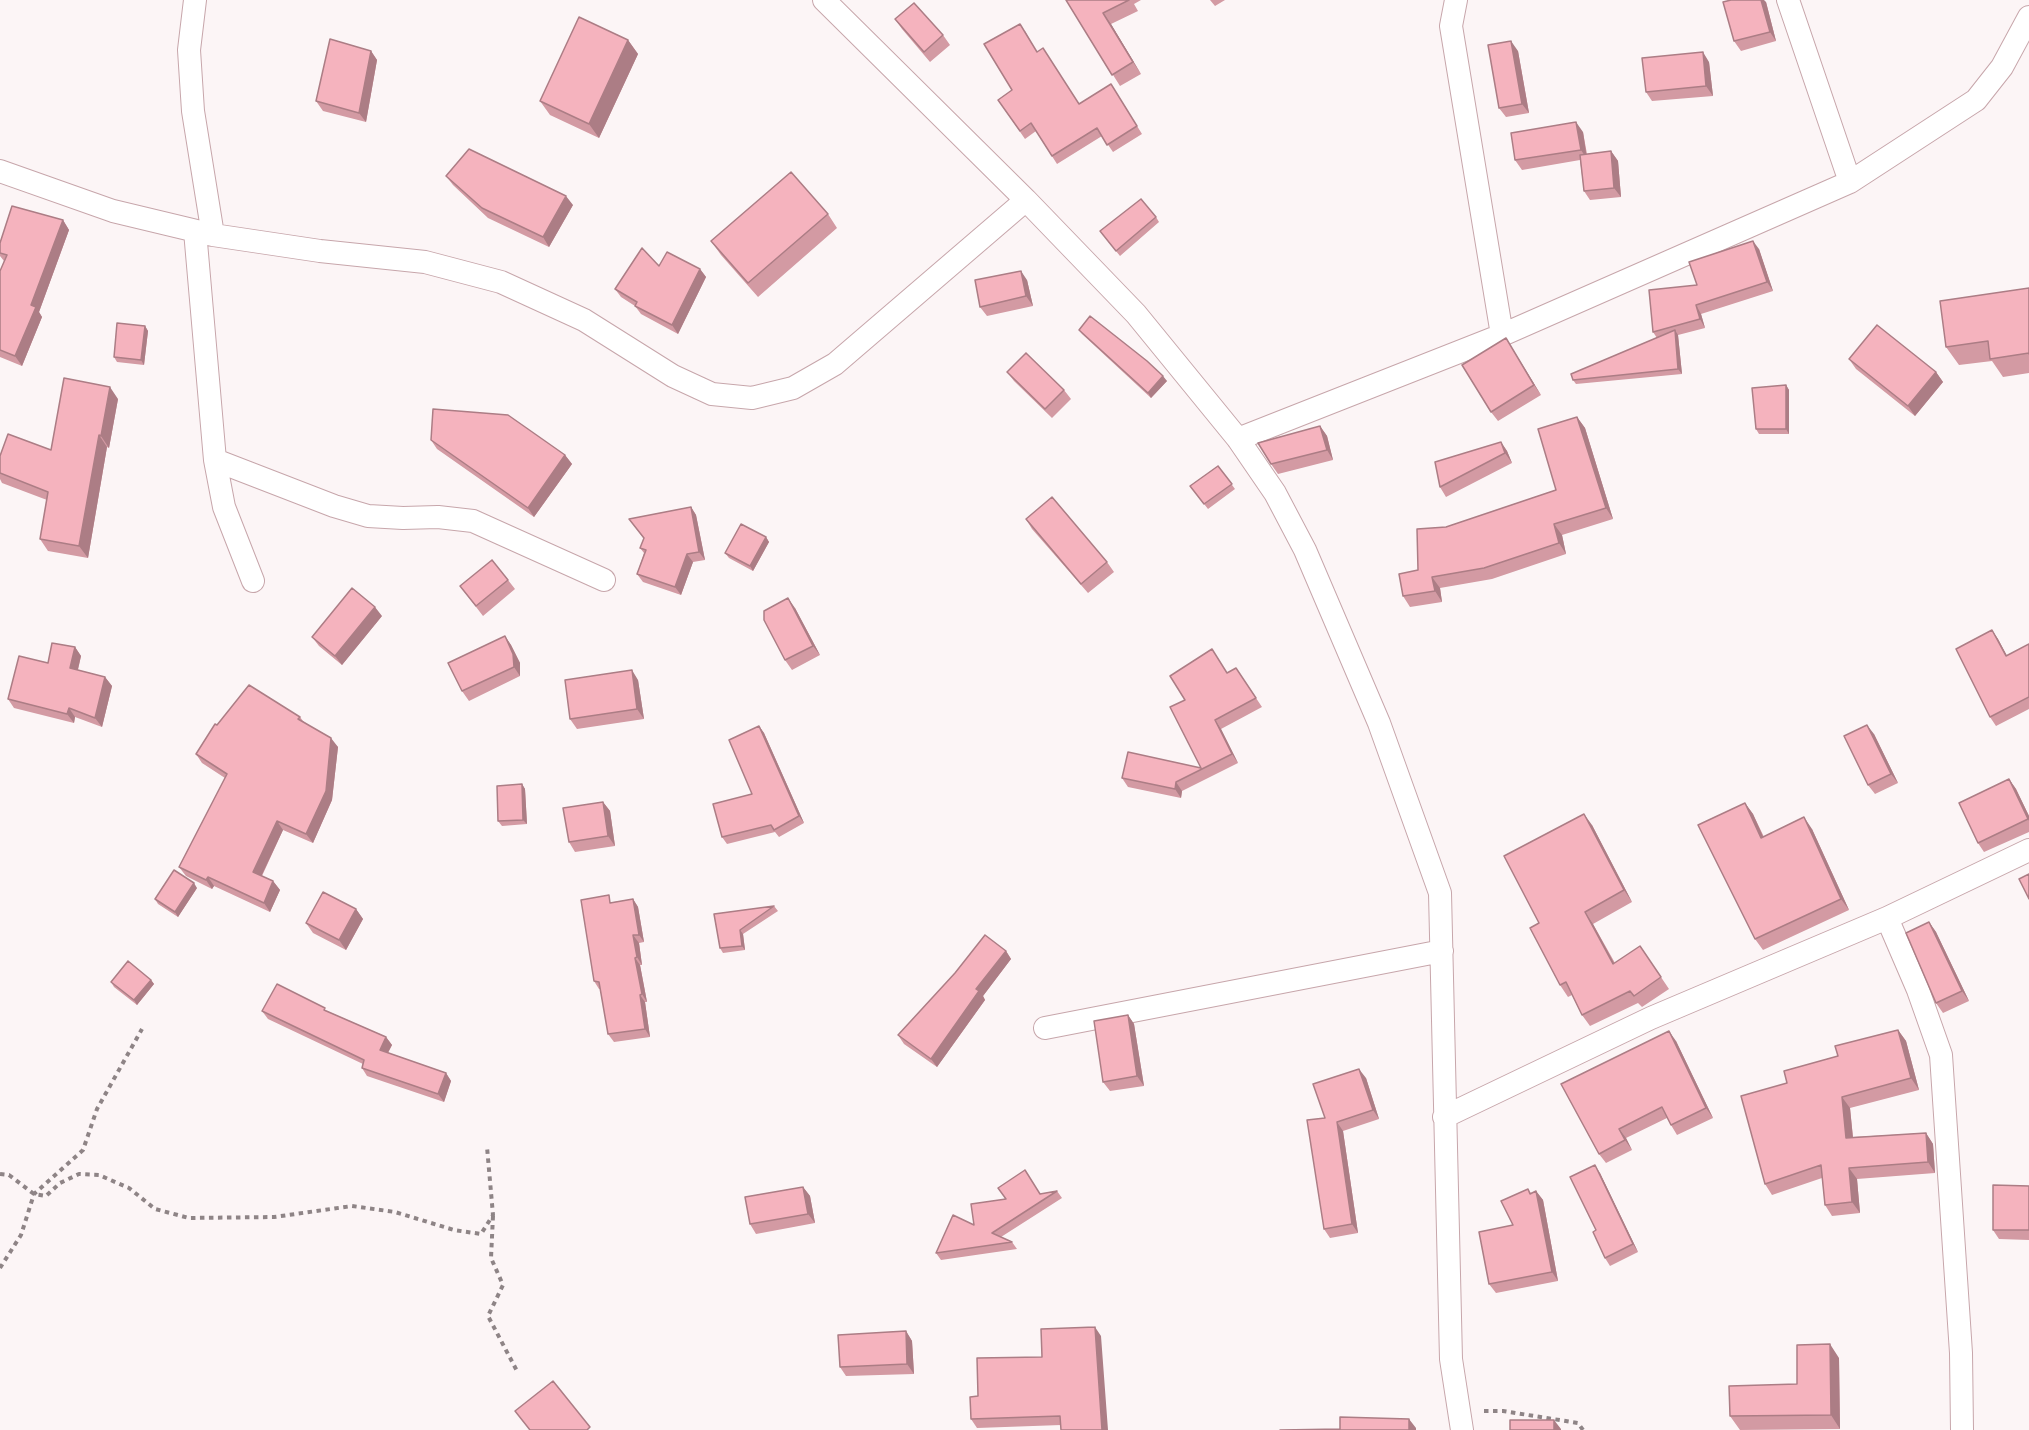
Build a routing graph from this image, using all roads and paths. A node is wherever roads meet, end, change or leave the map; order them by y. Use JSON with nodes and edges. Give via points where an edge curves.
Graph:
{"nodes":[{"id":1,"x":195,"y":0,"type":"edge"},
{"id":2,"x":824,"y":0,"type":"edge"},
{"id":3,"x":1456,"y":0,"type":"edge"},
{"id":4,"x":1788,"y":0,"type":"edge"},
{"id":5,"x":2024,"y":12,"type":"edge"},
{"id":6,"x":0,"y":171,"type":"edge"},
{"id":7,"x":1850,"y":182,"type":"junction"},
{"id":8,"x":1026,"y":200,"type":"junction"},
{"id":9,"x":204,"y":233,"type":"junction"},
{"id":10,"x":1502,"y":335,"type":"junction"},
{"id":11,"x":1238,"y":439,"type":"junction"},
{"id":12,"x":215,"y":460,"type":"junction"},
{"id":13,"x":604,"y":580,"type":"dead end"},
{"id":14,"x":253,"y":581,"type":"dead end"},
{"id":15,"x":2029,"y":850,"type":"edge"},
{"id":16,"x":1887,"y":918,"type":"junction"},
{"id":17,"x":1442,"y":951,"type":"junction"},
{"id":18,"x":1045,"y":1028,"type":"dead end"},
{"id":19,"x":142,"y":1029,"type":"dead end"},
{"id":20,"x":1444,"y":1117,"type":"junction"},
{"id":21,"x":487,"y":1147,"type":"dead end"},
{"id":22,"x":0,"y":1174,"type":"edge"},
{"id":23,"x":34,"y":1194,"type":"junction"},
{"id":24,"x":493,"y":1215,"type":"junction"},
{"id":25,"x":0,"y":1268,"type":"edge"},
{"id":26,"x":517,"y":1371,"type":"dead end"},
{"id":27,"x":1461,"y":1420,"type":"edge"},
{"id":28,"x":1583,"y":1430,"type":"edge"},
{"id":29,"x":1962,"y":1430,"type":"edge"}],
"edges":[{"from":1,"to":9,"type":"street","via":[[189,50]]},
{"from":2,"to":8,"type":"street"},
{"from":3,"to":10,"type":"street","via":[[1451,26]]},
{"from":4,"to":7,"type":"street"},
{"from":5,"to":7,"type":"street","via":[[2002,66],[1976,100]]},
{"from":6,"to":9,"type":"street","via":[[113,211]]},
{"from":7,"to":10,"type":"street"},
{"from":8,"to":9,"type":"street","via":[[835,364],[794,388],[752,398],[712,394],[673,376],[584,320],[501,282],[425,262]]},
{"from":8,"to":11,"type":"street","via":[[1136,314]]},
{"from":9,"to":12,"type":"street"},
{"from":10,"to":11,"type":"street"},
{"from":11,"to":17,"type":"street","via":[[1275,493],[1305,550],[1379,723],[1440,894]]},
{"from":12,"to":13,"type":"street","via":[[369,516],[472,521]]},
{"from":12,"to":14,"type":"street","via":[[224,507]]},
{"from":15,"to":16,"type":"street"},
{"from":16,"to":20,"type":"street","via":[[1651,1017]]},
{"from":16,"to":29,"type":"street","via":[[1941,1055],[1961,1353]]},
{"from":17,"to":18,"type":"street"},
{"from":17,"to":20,"type":"street"},
{"from":19,"to":23,"type":"path","via":[[97,1108],[83,1150]]},
{"from":20,"to":27,"type":"street","via":[[1451,1359]]},
{"from":21,"to":24,"type":"path"},
{"from":22,"to":23,"type":"path","via":[[9,1174]]},
{"from":23,"to":24,"type":"path","via":[[46,1196],[60,1183],[79,1174],[99,1175],[129,1188],[156,1209],[189,1218],[274,1217],[352,1206],[394,1212],[481,1234]]},
{"from":23,"to":25,"type":"path","via":[[21,1236]]},
{"from":24,"to":26,"type":"path","via":[[491,1258],[503,1285],[488,1316]]},
{"from":27,"to":28,"type":"path","via":[[1503,1411],[1578,1423]]}]}
